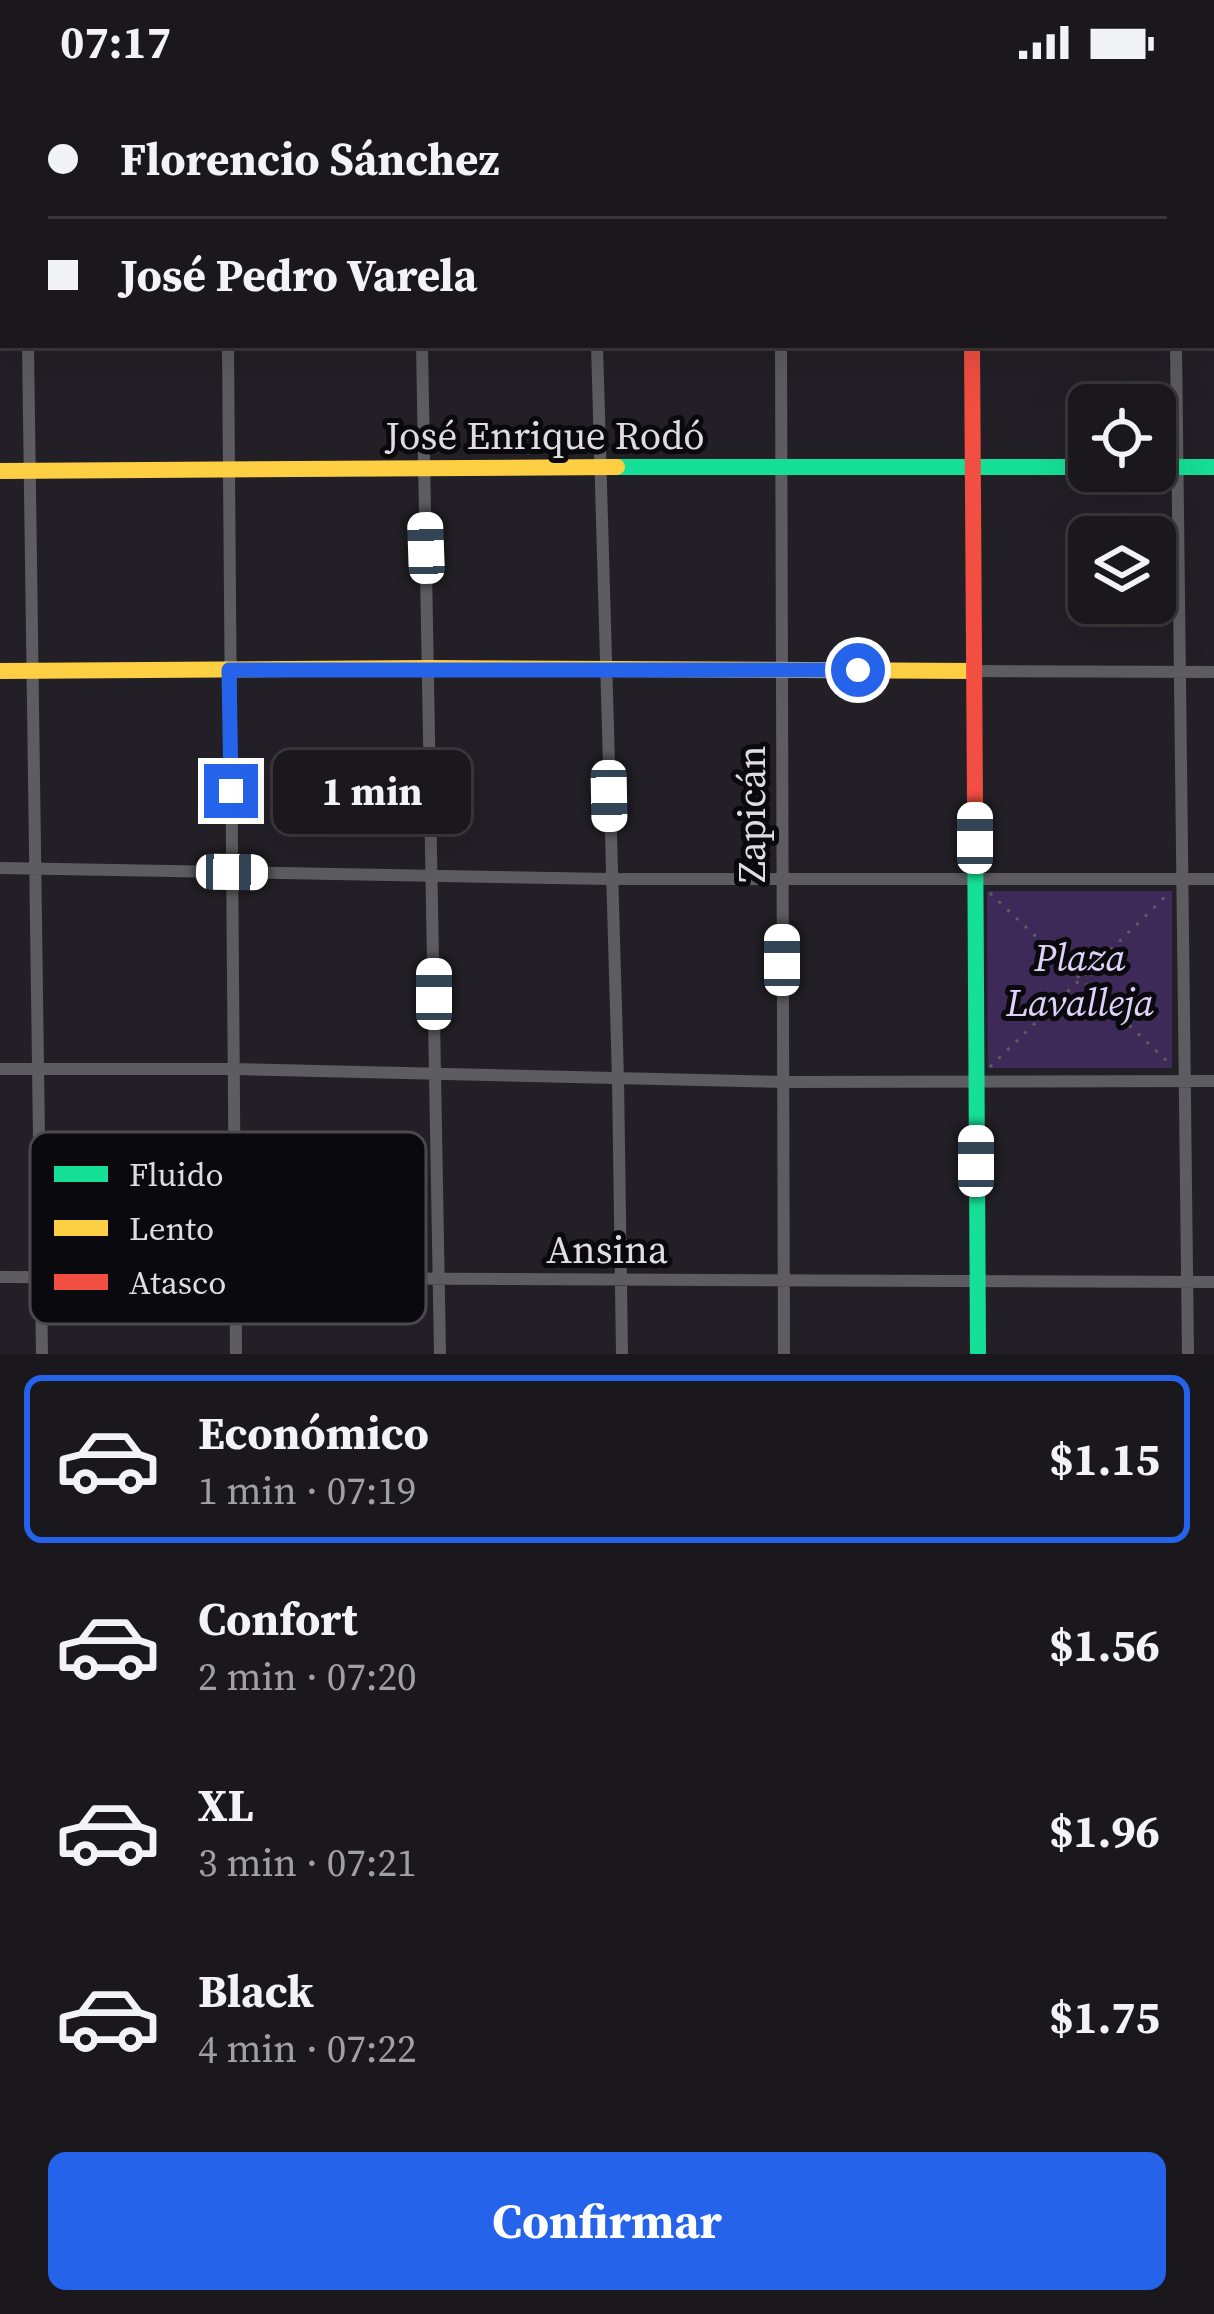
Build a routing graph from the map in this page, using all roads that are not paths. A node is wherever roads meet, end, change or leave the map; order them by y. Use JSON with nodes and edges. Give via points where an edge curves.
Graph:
{"nodes":[{"id":1,"x":28,"y":348,"type":"edge"},
{"id":2,"x":228,"y":348,"type":"edge"},
{"id":3,"x":422,"y":348,"type":"edge"},
{"id":4,"x":597,"y":348,"type":"edge"},
{"id":5,"x":781,"y":348,"type":"edge"},
{"id":6,"x":972,"y":348,"type":"edge"},
{"id":7,"x":1177,"y":348,"type":"edge"},
{"id":8,"x":1178,"y":466,"type":"junction"},
{"id":9,"x":424,"y":467,"type":"junction"},
{"id":10,"x":1068,"y":467,"type":"edge"},
{"id":11,"x":1214,"y":467,"type":"edge"},
{"id":12,"x":600,"y":468,"type":"junction"},
{"id":13,"x":781,"y":468,"type":"junction"},
{"id":14,"x":229,"y":469,"type":"junction"},
{"id":15,"x":973,"y":469,"type":"junction"},
{"id":16,"x":0,"y":471,"type":"edge"},
{"id":17,"x":30,"y":471,"type":"junction"},
{"id":18,"x":430,"y":668,"type":"junction"},
{"id":19,"x":0,"y":670,"type":"edge"},
{"id":20,"x":33,"y":670,"type":"junction"},
{"id":21,"x":229,"y":670,"type":"junction"},
{"id":22,"x":606,"y":670,"type":"junction"},
{"id":23,"x":781,"y":670,"type":"junction"},
{"id":24,"x":974,"y":671,"type":"junction"},
{"id":25,"x":1181,"y":672,"type":"junction"},
{"id":26,"x":1214,"y":672,"type":"edge"},
{"id":27,"x":0,"y":868,"type":"edge"},
{"id":28,"x":35,"y":868,"type":"junction"},
{"id":29,"x":232,"y":872,"type":"junction"},
{"id":30,"x":433,"y":876,"type":"junction"},
{"id":31,"x":611,"y":879,"type":"junction"},
{"id":32,"x":782,"y":879,"type":"junction"},
{"id":33,"x":976,"y":879,"type":"junction"},
{"id":34,"x":1184,"y":879,"type":"junction"},
{"id":35,"x":1214,"y":879,"type":"edge"},
{"id":36,"x":39,"y":1068,"type":"junction"},
{"id":37,"x":0,"y":1069,"type":"edge"},
{"id":38,"x":233,"y":1069,"type":"junction"},
{"id":39,"x":435,"y":1073,"type":"junction"},
{"id":40,"x":618,"y":1079,"type":"junction"},
{"id":41,"x":1187,"y":1081,"type":"junction"},
{"id":42,"x":1214,"y":1081,"type":"edge"},
{"id":43,"x":782,"y":1082,"type":"junction"},
{"id":44,"x":976,"y":1082,"type":"junction"},
{"id":45,"x":39,"y":1132,"type":"edge"},
{"id":46,"x":234,"y":1132,"type":"edge"},
{"id":47,"x":426,"y":1279,"type":"edge"},
{"id":48,"x":440,"y":1279,"type":"junction"},
{"id":49,"x":621,"y":1279,"type":"junction"},
{"id":50,"x":784,"y":1280,"type":"junction"},
{"id":51,"x":977,"y":1281,"type":"junction"},
{"id":52,"x":1187,"y":1282,"type":"junction"},
{"id":53,"x":1214,"y":1282,"type":"edge"},
{"id":54,"x":41,"y":1324,"type":"edge"},
{"id":55,"x":236,"y":1324,"type":"edge"},
{"id":56,"x":42,"y":1354,"type":"edge"},
{"id":57,"x":236,"y":1354,"type":"edge"},
{"id":58,"x":440,"y":1354,"type":"edge"},
{"id":59,"x":622,"y":1354,"type":"edge"},
{"id":60,"x":784,"y":1354,"type":"edge"},
{"id":61,"x":978,"y":1354,"type":"edge"},
{"id":62,"x":1188,"y":1354,"type":"edge"}],
"edges":[{"from":1,"to":17,"type":"street"},
{"from":2,"to":14,"type":"street"},
{"from":3,"to":9,"type":"street"},
{"from":4,"to":12,"type":"street"},
{"from":5,"to":13,"type":"street","name":"Zapicán"},
{"from":6,"to":15,"type":"street"},
{"from":7,"to":8,"type":"street"},
{"from":8,"to":11,"type":"street"},
{"from":8,"to":25,"type":"street"},
{"from":9,"to":12,"type":"street","name":"José Enrique Rodó"},
{"from":9,"to":14,"type":"street","name":"José Enrique Rodó"},
{"from":9,"to":18,"type":"street"},
{"from":10,"to":15,"type":"street","name":"José Enrique Rodó"},
{"from":12,"to":13,"type":"street","name":"José Enrique Rodó"},
{"from":12,"to":22,"type":"street"},
{"from":13,"to":15,"type":"street","name":"José Enrique Rodó"},
{"from":13,"to":23,"type":"street","name":"Zapicán"},
{"from":14,"to":17,"type":"street","name":"José Enrique Rodó"},
{"from":14,"to":21,"type":"street"},
{"from":15,"to":24,"type":"street"},
{"from":16,"to":17,"type":"street","name":"José Enrique Rodó"},
{"from":17,"to":20,"type":"street"},
{"from":18,"to":21,"type":"street"},
{"from":18,"to":22,"type":"street"},
{"from":18,"to":30,"type":"street"},
{"from":19,"to":20,"type":"street"},
{"from":20,"to":21,"type":"street"},
{"from":20,"to":28,"type":"street"},
{"from":21,"to":29,"type":"street"},
{"from":22,"to":23,"type":"street"},
{"from":22,"to":31,"type":"street"},
{"from":23,"to":24,"type":"street"},
{"from":23,"to":32,"type":"street","name":"Zapicán"},
{"from":24,"to":25,"type":"street"},
{"from":24,"to":33,"type":"street"},
{"from":25,"to":26,"type":"street"},
{"from":25,"to":34,"type":"street"},
{"from":27,"to":28,"type":"street"},
{"from":28,"to":29,"type":"street"},
{"from":28,"to":36,"type":"street"},
{"from":29,"to":30,"type":"street"},
{"from":29,"to":38,"type":"street"},
{"from":30,"to":31,"type":"street"},
{"from":30,"to":39,"type":"street"},
{"from":31,"to":32,"type":"street"},
{"from":31,"to":40,"type":"street"},
{"from":32,"to":33,"type":"street"},
{"from":32,"to":43,"type":"street","name":"Zapicán"},
{"from":33,"to":34,"type":"street"},
{"from":33,"to":44,"type":"street"},
{"from":34,"to":35,"type":"street"},
{"from":34,"to":41,"type":"street"},
{"from":36,"to":37,"type":"street"},
{"from":36,"to":38,"type":"street"},
{"from":36,"to":45,"type":"street"},
{"from":38,"to":39,"type":"street"},
{"from":38,"to":46,"type":"street"},
{"from":39,"to":40,"type":"street"},
{"from":39,"to":48,"type":"street"},
{"from":40,"to":43,"type":"street"},
{"from":40,"to":49,"type":"street"},
{"from":41,"to":42,"type":"street"},
{"from":41,"to":44,"type":"street"},
{"from":41,"to":52,"type":"street"},
{"from":43,"to":44,"type":"street"},
{"from":43,"to":50,"type":"street","name":"Zapicán"},
{"from":44,"to":51,"type":"street"},
{"from":47,"to":48,"type":"street","name":"Ansina"},
{"from":48,"to":49,"type":"street","name":"Ansina"},
{"from":48,"to":58,"type":"street"},
{"from":49,"to":50,"type":"street","name":"Ansina"},
{"from":49,"to":59,"type":"street"},
{"from":50,"to":51,"type":"street","name":"Ansina"},
{"from":50,"to":60,"type":"street","name":"Zapicán"},
{"from":51,"to":52,"type":"street","name":"Ansina"},
{"from":51,"to":61,"type":"street"},
{"from":52,"to":53,"type":"street","name":"Ansina"},
{"from":52,"to":62,"type":"street"},
{"from":54,"to":56,"type":"street"},
{"from":55,"to":57,"type":"street"}]}
